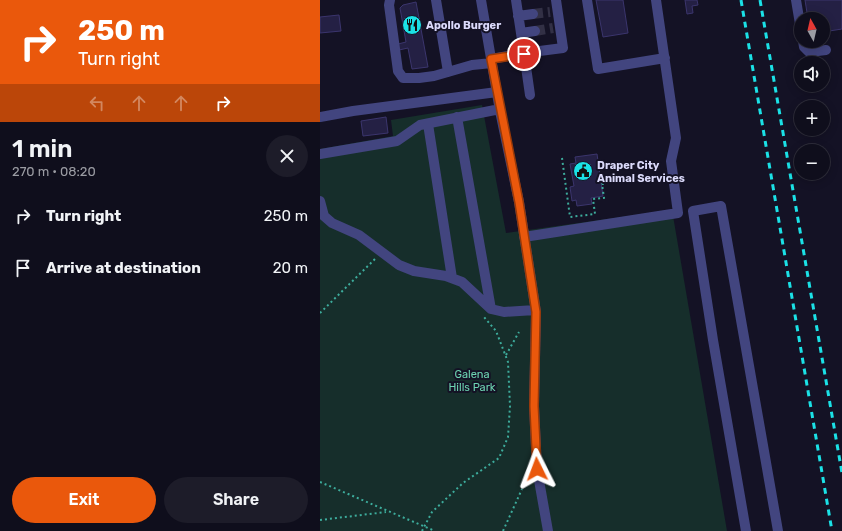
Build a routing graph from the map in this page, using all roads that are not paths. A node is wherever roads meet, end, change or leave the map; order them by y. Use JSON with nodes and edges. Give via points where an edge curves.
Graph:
{"nodes":[{"id":1,"x":390,"y":0,"type":"edge"},
{"id":2,"x":436,"y":0,"type":"edge"},
{"id":3,"x":480,"y":0,"type":"edge"},
{"id":4,"x":516,"y":0,"type":"edge"},
{"id":5,"x":556,"y":0,"type":"edge"},
{"id":6,"x":587,"y":0,"type":"edge"},
{"id":7,"x":656,"y":0,"type":"edge"},
{"id":8,"x":796,"y":0,"type":"edge"},
{"id":9,"x":798,"y":12,"type":"edge"},
{"id":10,"x":533,"y":14,"type":"tunnel mouth"},
{"id":11,"x":518,"y":16,"type":"junction"},
{"id":12,"x":535,"y":31,"type":"tunnel mouth"},
{"id":13,"x":521,"y":33,"type":"junction"},
{"id":14,"x":805,"y":48,"type":"edge"},
{"id":15,"x":826,"y":50,"type":"dead end"},
{"id":16,"x":524,"y":54,"type":"junction"},
{"id":17,"x":665,"y":58,"type":"junction"},
{"id":18,"x":492,"y":61,"type":"junction"},
{"id":19,"x":448,"y":72,"type":"junction"},
{"id":20,"x":497,"y":92,"type":"junction"},
{"id":21,"x":530,"y":95,"type":"dead end"},
{"id":22,"x":500,"y":109,"type":"junction"},
{"id":23,"x":320,"y":117,"type":"edge"},
{"id":24,"x":457,"y":117,"type":"junction"},
{"id":25,"x":428,"y":124,"type":"junction"},
{"id":26,"x":320,"y":154,"type":"edge"},
{"id":27,"x":320,"y":201,"type":"edge"},
{"id":28,"x":693,"y":211,"type":"junction"},
{"id":29,"x":678,"y":213,"type":"junction"},
{"id":30,"x":524,"y":237,"type":"junction"},
{"id":31,"x":452,"y":278,"type":"junction"},
{"id":32,"x":535,"y":310,"type":"junction"},
{"id":33,"x":487,"y":312,"type":"junction"},
{"id":34,"x":548,"y":531,"type":"edge"},
{"id":35,"x":746,"y":531,"type":"edge"},
{"id":36,"x":778,"y":531,"type":"edge"}],
"edges":[{"from":1,"to":19,"type":"street","via":[[388,5],[398,71],[403,78],[419,78]]},
{"from":2,"to":19,"type":"street"},
{"from":3,"to":18,"type":"street"},
{"from":4,"to":11,"type":"street"},
{"from":5,"to":16,"type":"street","via":[[556,28],[563,48]]},
{"from":6,"to":17,"type":"street","via":[[598,69]]},
{"from":7,"to":17,"type":"street"},
{"from":8,"to":9,"type":"street"},
{"from":10,"to":11,"type":"street"},
{"from":11,"to":13,"type":"street"},
{"from":12,"to":13,"type":"street"},
{"from":13,"to":16,"type":"street"},
{"from":14,"to":15,"type":"street","via":[[808,52]]},
{"from":16,"to":18,"type":"street"},
{"from":16,"to":21,"type":"street"},
{"from":17,"to":29,"type":"street","via":[[676,138],[671,161]]},
{"from":18,"to":19,"type":"street"},
{"from":18,"to":20,"type":"street"},
{"from":20,"to":22,"type":"street"},
{"from":20,"to":23,"type":"street"},
{"from":22,"to":24,"type":"street"},
{"from":22,"to":30,"type":"street"},
{"from":24,"to":25,"type":"street"},
{"from":24,"to":33,"type":"street"},
{"from":25,"to":26,"type":"street","via":[[420,125],[397,141]]},
{"from":25,"to":31,"type":"street"},
{"from":27,"to":31,"type":"street","via":[[324,216],[332,223],[359,235],[399,266]]},
{"from":28,"to":29,"type":"street"},
{"from":28,"to":35,"type":"street"},
{"from":28,"to":36,"type":"street","via":[[721,206]]},
{"from":29,"to":30,"type":"street"},
{"from":30,"to":32,"type":"street"},
{"from":31,"to":33,"type":"street","via":[[462,282]]},
{"from":32,"to":33,"type":"street"},
{"from":32,"to":34,"type":"street","via":[[534,406],[537,469]]}]}
